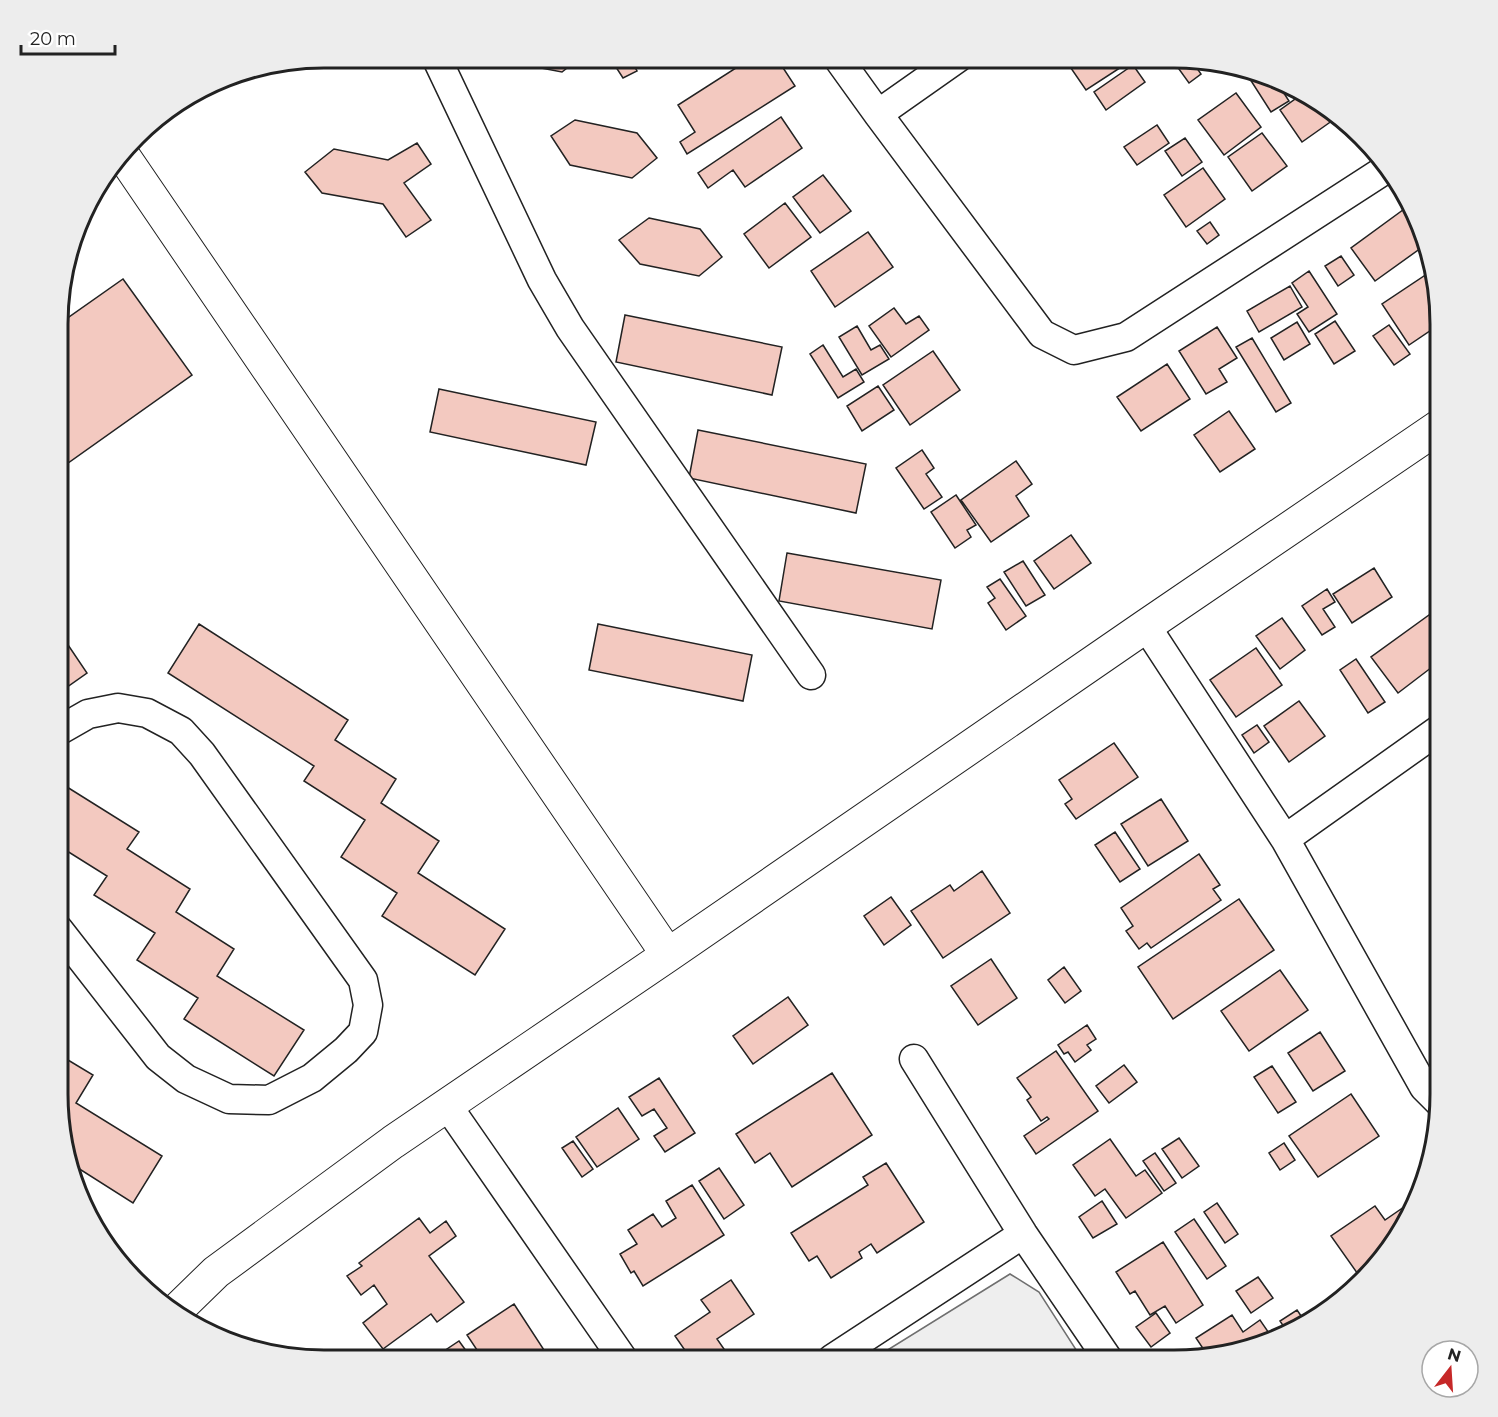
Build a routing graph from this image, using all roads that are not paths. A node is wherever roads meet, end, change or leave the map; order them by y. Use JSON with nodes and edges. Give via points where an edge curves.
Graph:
{"nodes":[{"id":1,"x":441,"y":68,"type":"edge"},
{"id":2,"x":845,"y":68,"type":"edge"},
{"id":3,"x":943,"y":68,"type":"edge"},
{"id":4,"x":878,"y":114,"type":"junction"},
{"id":5,"x":126,"y":160,"type":"edge"},
{"id":6,"x":1381,"y":172,"type":"edge"},
{"id":7,"x":1430,"y":433,"type":"edge"},
{"id":8,"x":1146,"y":626,"type":"junction"},
{"id":9,"x":811,"y":675,"type":"dead end"},
{"id":10,"x":68,"y":725,"type":"edge"},
{"id":11,"x":1430,"y":736,"type":"edge"},
{"id":12,"x":1285,"y":838,"type":"junction"},
{"id":13,"x":68,"y":943,"type":"edge"},
{"id":14,"x":668,"y":955,"type":"junction"},
{"id":15,"x":914,"y":1059,"type":"dead end"},
{"id":16,"x":1430,"y":1093,"type":"edge"},
{"id":17,"x":447,"y":1105,"type":"junction"},
{"id":18,"x":1023,"y":1234,"type":"junction"},
{"id":19,"x":181,"y":1306,"type":"edge"},
{"id":20,"x":618,"y":1350,"type":"edge"},
{"id":21,"x":846,"y":1350,"type":"edge"},
{"id":22,"x":1102,"y":1350,"type":"edge"}],
"edges":[{"from":1,"to":9,"type":"street","via":[[542,280],[570,328]]},
{"from":2,"to":4,"type":"street"},
{"from":3,"to":4,"type":"street"},
{"from":4,"to":6,"type":"street","via":[[1042,334],[1074,350],[1126,337]]},
{"from":5,"to":14,"type":"street"},
{"from":7,"to":8,"type":"street"},
{"from":8,"to":12,"type":"street"},
{"from":8,"to":14,"type":"street"},
{"from":10,"to":13,"type":"street","via":[[88,714],[118,708],[147,713],[181,731],[202,754],[363,980],[368,1005],[363,1032],[312,1078],[269,1100],[229,1100],[186,1079],[158,1057]]},
{"from":11,"to":12,"type":"street"},
{"from":12,"to":16,"type":"street"},
{"from":14,"to":17,"type":"street"},
{"from":15,"to":18,"type":"street"},
{"from":17,"to":19,"type":"street","via":[[216,1272]]},
{"from":17,"to":20,"type":"street"},
{"from":18,"to":21,"type":"street"},
{"from":18,"to":22,"type":"street"}]}
